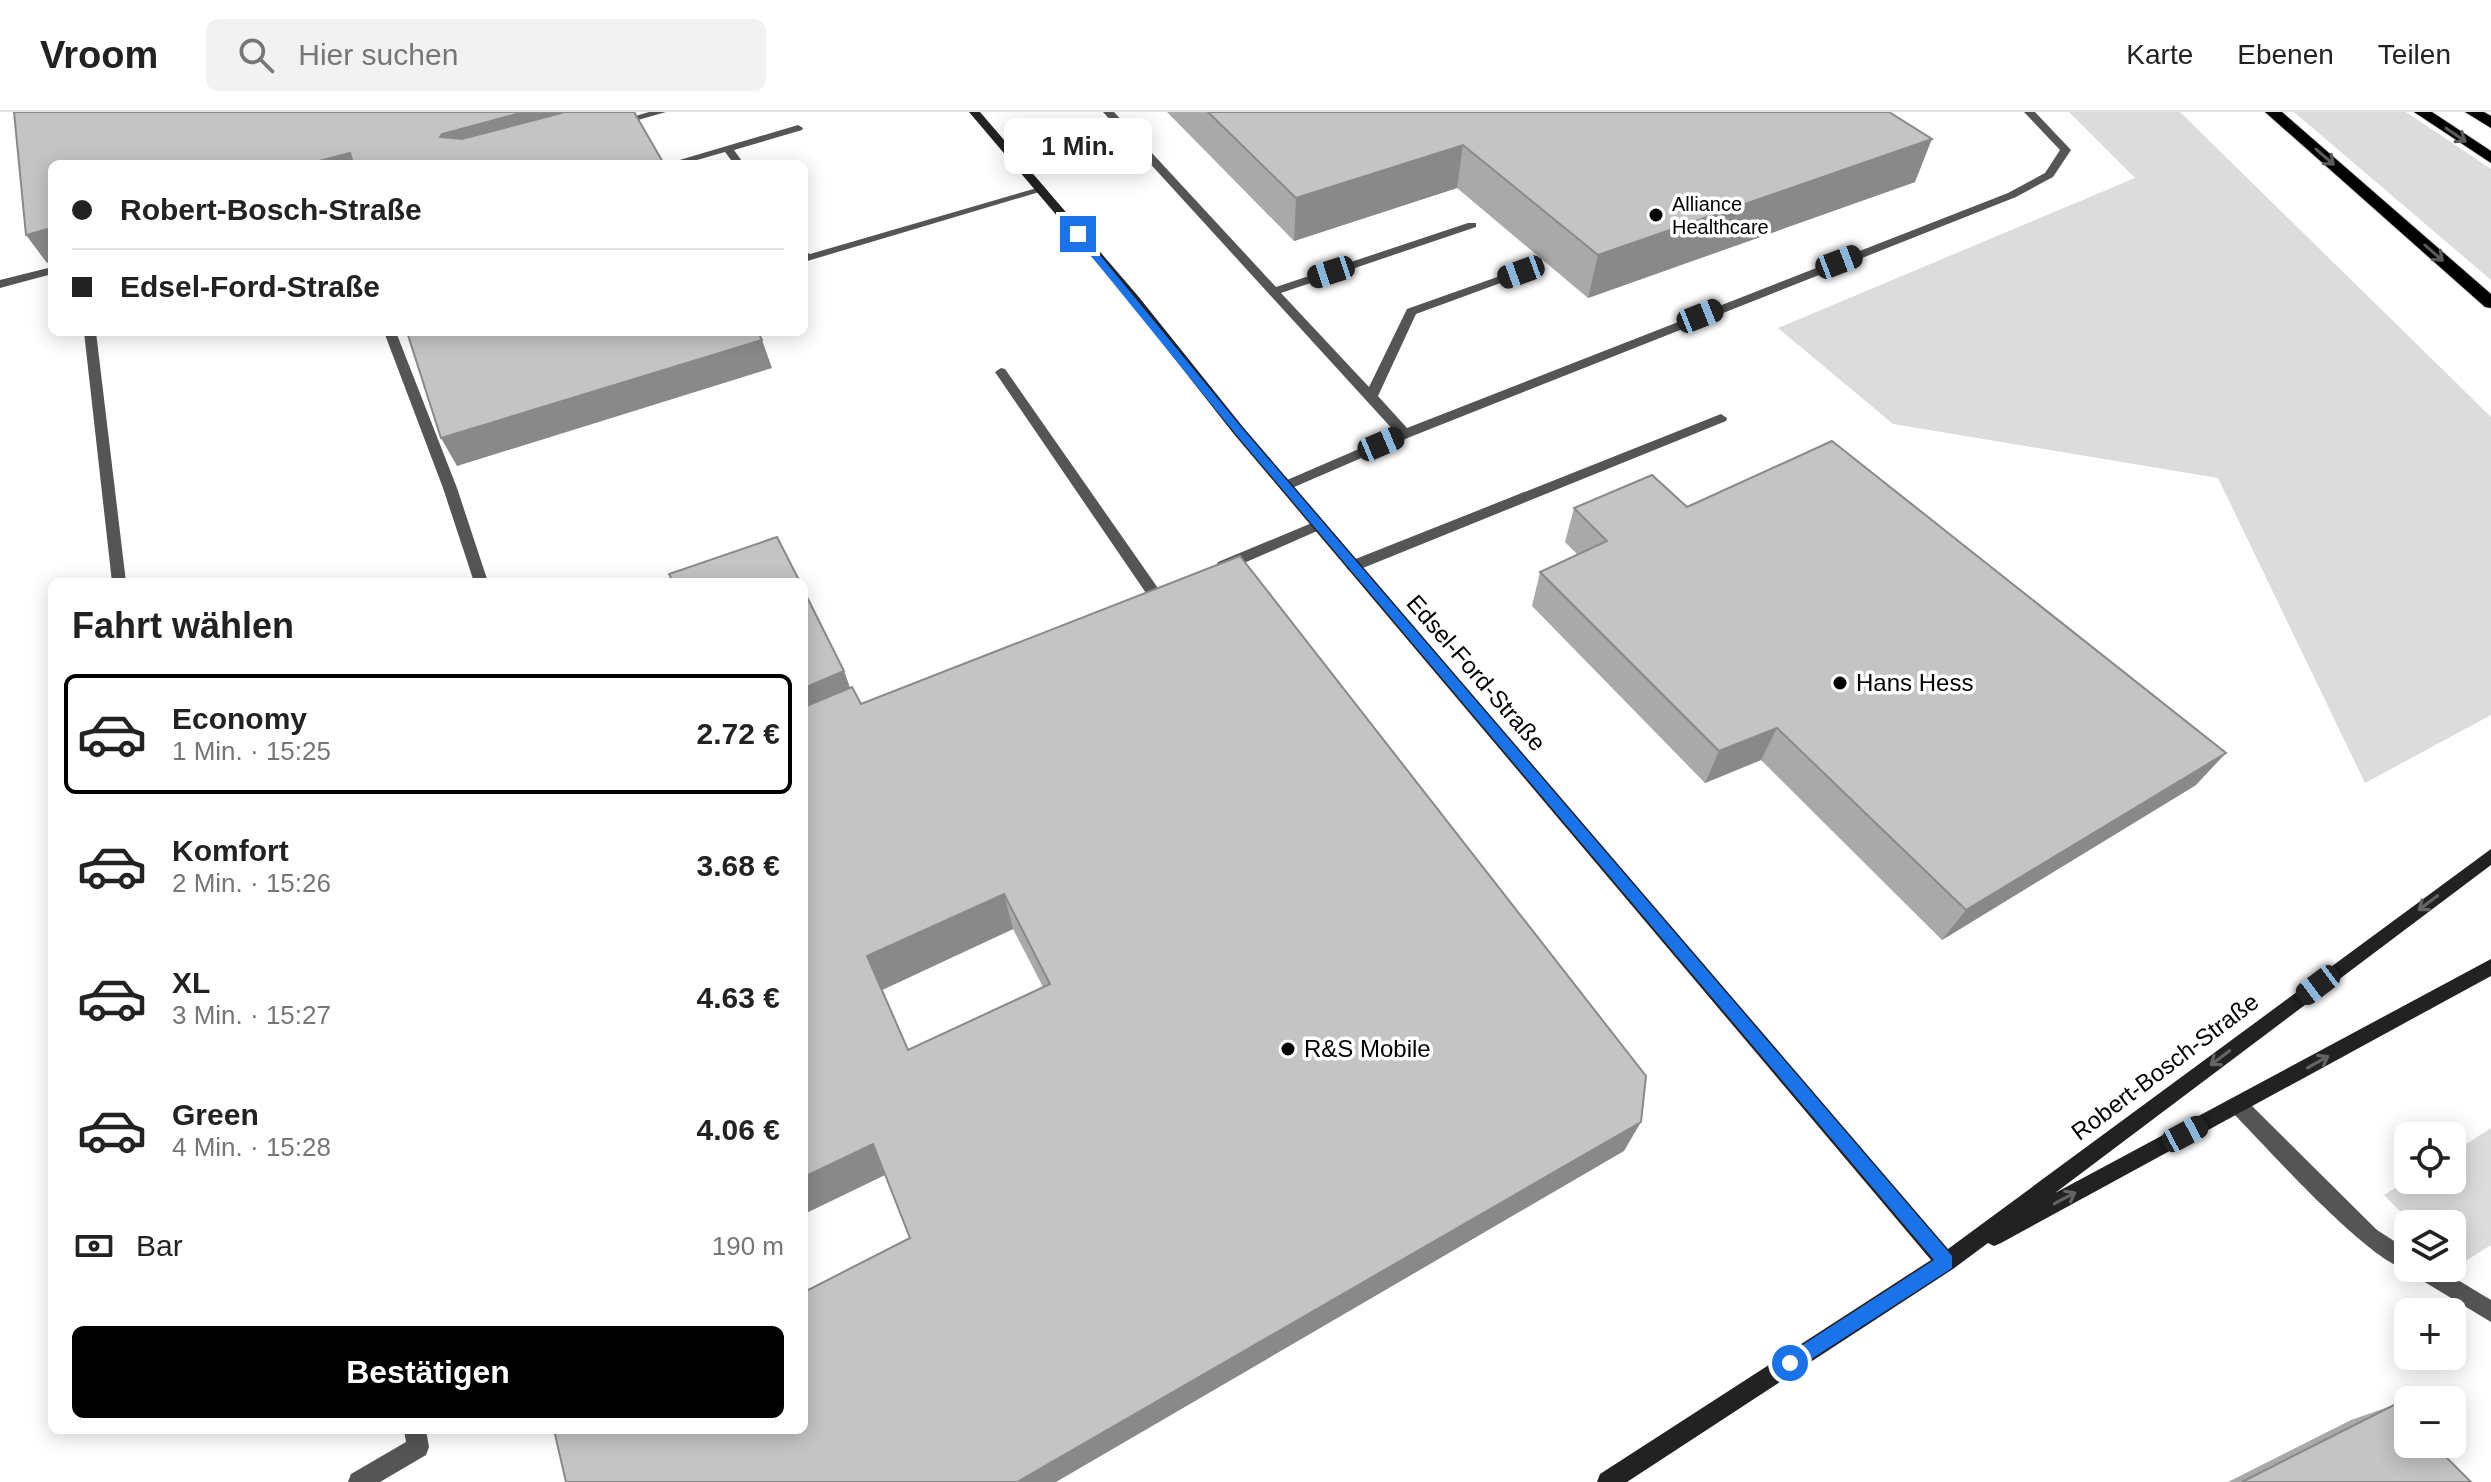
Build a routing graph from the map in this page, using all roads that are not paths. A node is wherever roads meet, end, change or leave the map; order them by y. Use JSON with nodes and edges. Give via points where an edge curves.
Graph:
{"nodes":[{"id":1,"x":661,"y":112,"type":"edge"},
{"id":2,"x":974,"y":112,"type":"edge"},
{"id":3,"x":1108,"y":112,"type":"edge"},
{"id":4,"x":2029,"y":112,"type":"edge"},
{"id":5,"x":2273,"y":112,"type":"edge"},
{"id":6,"x":2422,"y":112,"type":"edge"},
{"id":7,"x":2473,"y":112,"type":"edge"},
{"id":8,"x":2491,"y":123,"type":"edge"},
{"id":9,"x":599,"y":128,"type":"edge"},
{"id":10,"x":798,"y":128,"type":"dead end"},
{"id":11,"x":728,"y":149,"type":"junction"},
{"id":12,"x":2491,"y":158,"type":"edge"},
{"id":13,"x":686,"y":160,"type":"edge"},
{"id":14,"x":736,"y":160,"type":"edge"},
{"id":15,"x":1041,"y":190,"type":"junction"},
{"id":16,"x":1472,"y":225,"type":"dead end"},
{"id":17,"x":808,"y":259,"type":"edge"},
{"id":18,"x":48,"y":271,"type":"edge"},
{"id":19,"x":1521,"y":272,"type":"dead end"},
{"id":20,"x":0,"y":284,"type":"edge"},
{"id":21,"x":1274,"y":291,"type":"junction"},
{"id":22,"x":2491,"y":303,"type":"edge"},
{"id":23,"x":90,"y":336,"type":"edge"},
{"id":24,"x":392,"y":336,"type":"edge"},
{"id":25,"x":1001,"y":372,"type":"dead end"},
{"id":26,"x":1371,"y":397,"type":"junction"},
{"id":27,"x":1721,"y":418,"type":"dead end"},
{"id":28,"x":1405,"y":434,"type":"junction"},
{"id":29,"x":1285,"y":486,"type":"junction"},
{"id":30,"x":1319,"y":525,"type":"junction"},
{"id":31,"x":1353,"y":566,"type":"junction"},
{"id":32,"x":1209,"y":572,"type":"edge"},
{"id":33,"x":119,"y":578,"type":"edge"},
{"id":34,"x":480,"y":578,"type":"edge"},
{"id":35,"x":1127,"y":606,"type":"edge"},
{"id":36,"x":2491,"y":856,"type":"edge"},
{"id":37,"x":2491,"y":967,"type":"edge"},
{"id":38,"x":2238,"y":1105,"type":"junction"},
{"id":39,"x":2394,"y":1252,"type":"edge"},
{"id":40,"x":1946,"y":1262,"type":"junction"},
{"id":41,"x":2443,"y":1282,"type":"edge"},
{"id":42,"x":2491,"y":1312,"type":"edge"},
{"id":43,"x":416,"y":1434,"type":"edge"},
{"id":44,"x":359,"y":1482,"type":"edge"},
{"id":45,"x":1608,"y":1482,"type":"edge"}],
"edges":[{"from":1,"to":9,"type":"lane"},
{"from":2,"to":15,"type":"street","name":"Edsel-Ford-Straße"},
{"from":3,"to":21,"type":"lane"},
{"from":4,"to":28,"type":"lane","via":[[2066,150],[2049,175],[2012,195]]},
{"from":5,"to":22,"type":"highway","one_way":true},
{"from":6,"to":12,"type":"highway","one_way":true},
{"from":7,"to":8,"type":"highway"},
{"from":10,"to":11,"type":"lane"},
{"from":11,"to":13,"type":"lane"},
{"from":11,"to":14,"type":"lane"},
{"from":15,"to":17,"type":"lane"},
{"from":15,"to":29,"type":"street","name":"Edsel-Ford-Straße"},
{"from":16,"to":21,"type":"lane"},
{"from":18,"to":20,"type":"lane"},
{"from":19,"to":26,"type":"lane","via":[[1411,312]]},
{"from":21,"to":26,"type":"lane"},
{"from":23,"to":33,"type":"lane"},
{"from":24,"to":34,"type":"lane"},
{"from":25,"to":35,"type":"lane","via":[[1162,592]]},
{"from":26,"to":28,"type":"lane"},
{"from":27,"to":31,"type":"lane"},
{"from":28,"to":29,"type":"lane"},
{"from":29,"to":30,"type":"street","name":"Edsel-Ford-Straße"},
{"from":30,"to":31,"type":"street","name":"Edsel-Ford-Straße"},
{"from":30,"to":32,"type":"lane"},
{"from":31,"to":40,"type":"street","name":"Edsel-Ford-Straße"},
{"from":36,"to":40,"type":"street","name":"Robert-Bosch-Straße","one_way":true},
{"from":38,"to":37,"type":"street","name":"Robert-Bosch-Straße","one_way":true},
{"from":38,"to":39,"type":"lane","via":[[2370,1237]]},
{"from":40,"to":38,"type":"street","name":"Robert-Bosch-Straße","one_way":true},
{"from":40,"to":45,"type":"street","name":"Robert-Bosch-Straße"},
{"from":41,"to":42,"type":"lane"},
{"from":43,"to":44,"type":"lane","via":[[418,1447]]}]}
